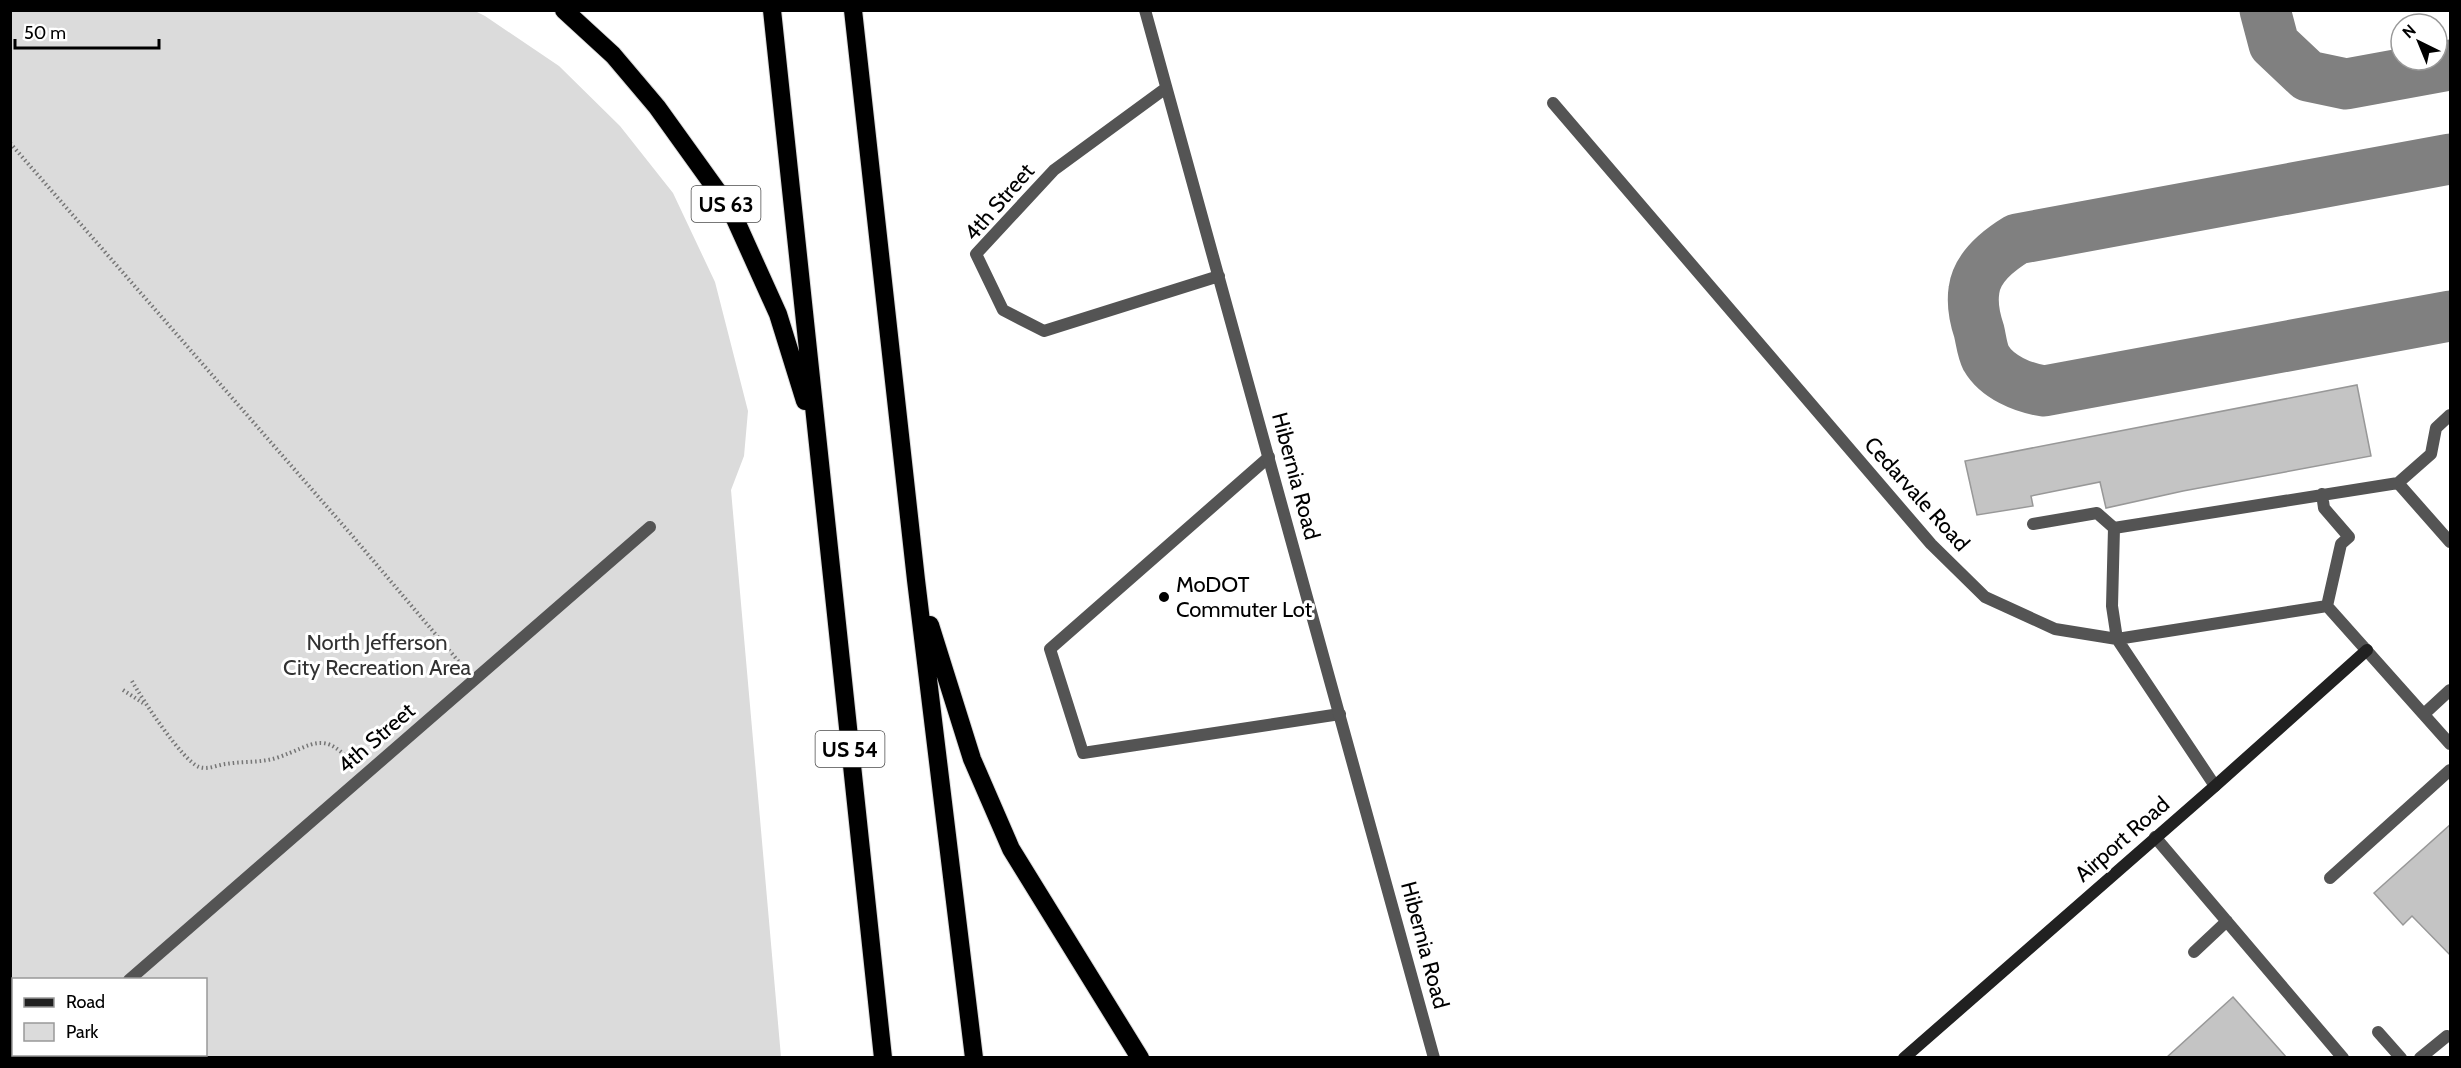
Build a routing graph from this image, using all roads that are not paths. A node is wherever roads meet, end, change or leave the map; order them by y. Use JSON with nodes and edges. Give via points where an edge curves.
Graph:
{"nodes":[{"id":1,"x":564,"y":10,"type":"edge"},
{"id":2,"x":772,"y":10,"type":"edge"},
{"id":3,"x":853,"y":10,"type":"edge"},
{"id":4,"x":1145,"y":10,"type":"edge"},
{"id":5,"x":1166,"y":87,"type":"junction"},
{"id":6,"x":1553,"y":103,"type":"dead end"},
{"id":7,"x":1219,"y":276,"type":"junction"},
{"id":8,"x":2451,"y":416,"type":"edge"},
{"id":9,"x":817,"y":440,"type":"junction"},
{"id":10,"x":1269,"y":457,"type":"junction"},
{"id":11,"x":2398,"y":483,"type":"junction"},
{"id":12,"x":2322,"y":494,"type":"junction"},
{"id":13,"x":2033,"y":524,"type":"dead end"},
{"id":14,"x":650,"y":527,"type":"dead end"},
{"id":15,"x":2114,"y":528,"type":"junction"},
{"id":16,"x":2451,"y":542,"type":"edge"},
{"id":17,"x":915,"y":580,"type":"junction"},
{"id":18,"x":2327,"y":606,"type":"junction"},
{"id":19,"x":2117,"y":639,"type":"junction"},
{"id":20,"x":2367,"y":650,"type":"junction"},
{"id":21,"x":2451,"y":690,"type":"edge"},
{"id":22,"x":1340,"y":714,"type":"junction"},
{"id":23,"x":2424,"y":714,"type":"junction"},
{"id":24,"x":2451,"y":744,"type":"edge"},
{"id":25,"x":2451,"y":770,"type":"edge"},
{"id":26,"x":2215,"y":786,"type":"junction"},
{"id":27,"x":2155,"y":837,"type":"junction"},
{"id":28,"x":2330,"y":878,"type":"dead end"},
{"id":29,"x":2227,"y":921,"type":"junction"},
{"id":30,"x":2194,"y":952,"type":"dead end"},
{"id":31,"x":131,"y":978,"type":"edge"},
{"id":32,"x":2378,"y":1032,"type":"dead end"},
{"id":33,"x":2447,"y":1036,"type":"dead end"},
{"id":34,"x":883,"y":1058,"type":"edge"},
{"id":35,"x":974,"y":1058,"type":"edge"},
{"id":36,"x":1140,"y":1058,"type":"edge"},
{"id":37,"x":1434,"y":1058,"type":"edge"},
{"id":38,"x":1904,"y":1058,"type":"edge"},
{"id":39,"x":2343,"y":1058,"type":"edge"},
{"id":40,"x":2401,"y":1058,"type":"edge"},
{"id":41,"x":2420,"y":1058,"type":"edge"}],
"edges":[{"from":1,"to":9,"type":"highway","number":"US 63","via":[[613,56],[657,107],[731,210],[778,314]]},
{"from":2,"to":9,"type":"highway","number":"US 54"},
{"from":3,"to":17,"type":"highway"},
{"from":4,"to":5,"type":"street","name":"Hibernia Road"},
{"from":5,"to":7,"type":"street","name":"Hibernia Road"},
{"from":5,"to":7,"type":"street","name":"4th Street","via":[[1054,170],[976,254],[1003,310],[1044,331]]},
{"from":6,"to":19,"type":"street","name":"Cedarvale Road","via":[[1923,535],[1985,597],[2055,629]]},
{"from":7,"to":10,"type":"street","name":"Hibernia Road"},
{"from":8,"to":11,"type":"street","via":[[2436,428],[2431,454]]},
{"from":9,"to":34,"type":"highway","number":"US 54"},
{"from":10,"to":22,"type":"street","name":"Hibernia Road"},
{"from":10,"to":22,"type":"street","via":[[1050,649],[1083,753]]},
{"from":11,"to":12,"type":"street"},
{"from":11,"to":16,"type":"street"},
{"from":12,"to":15,"type":"street"},
{"from":12,"to":18,"type":"street","via":[[2324,508],[2349,537],[2341,544]]},
{"from":13,"to":15,"type":"street","via":[[2097,513]]},
{"from":14,"to":31,"type":"street","name":"4th Street"},
{"from":15,"to":19,"type":"street","via":[[2112,606]]},
{"from":17,"to":35,"type":"highway"},
{"from":17,"to":36,"type":"highway","via":[[972,759],[1011,849]]},
{"from":18,"to":19,"type":"street","name":"Cedarvale Road"},
{"from":18,"to":20,"type":"street"},
{"from":19,"to":26,"type":"street"},
{"from":20,"to":23,"type":"street"},
{"from":20,"to":26,"type":"street","name":"Airport Road"},
{"from":21,"to":23,"type":"street"},
{"from":22,"to":37,"type":"street","name":"Hibernia Road"},
{"from":23,"to":24,"type":"street"},
{"from":25,"to":28,"type":"street"},
{"from":26,"to":27,"type":"street","name":"Airport Road"},
{"from":27,"to":29,"type":"street"},
{"from":27,"to":38,"type":"street","name":"Airport Road"},
{"from":29,"to":30,"type":"street"},
{"from":29,"to":39,"type":"street"},
{"from":32,"to":40,"type":"street"},
{"from":33,"to":41,"type":"street"}]}
